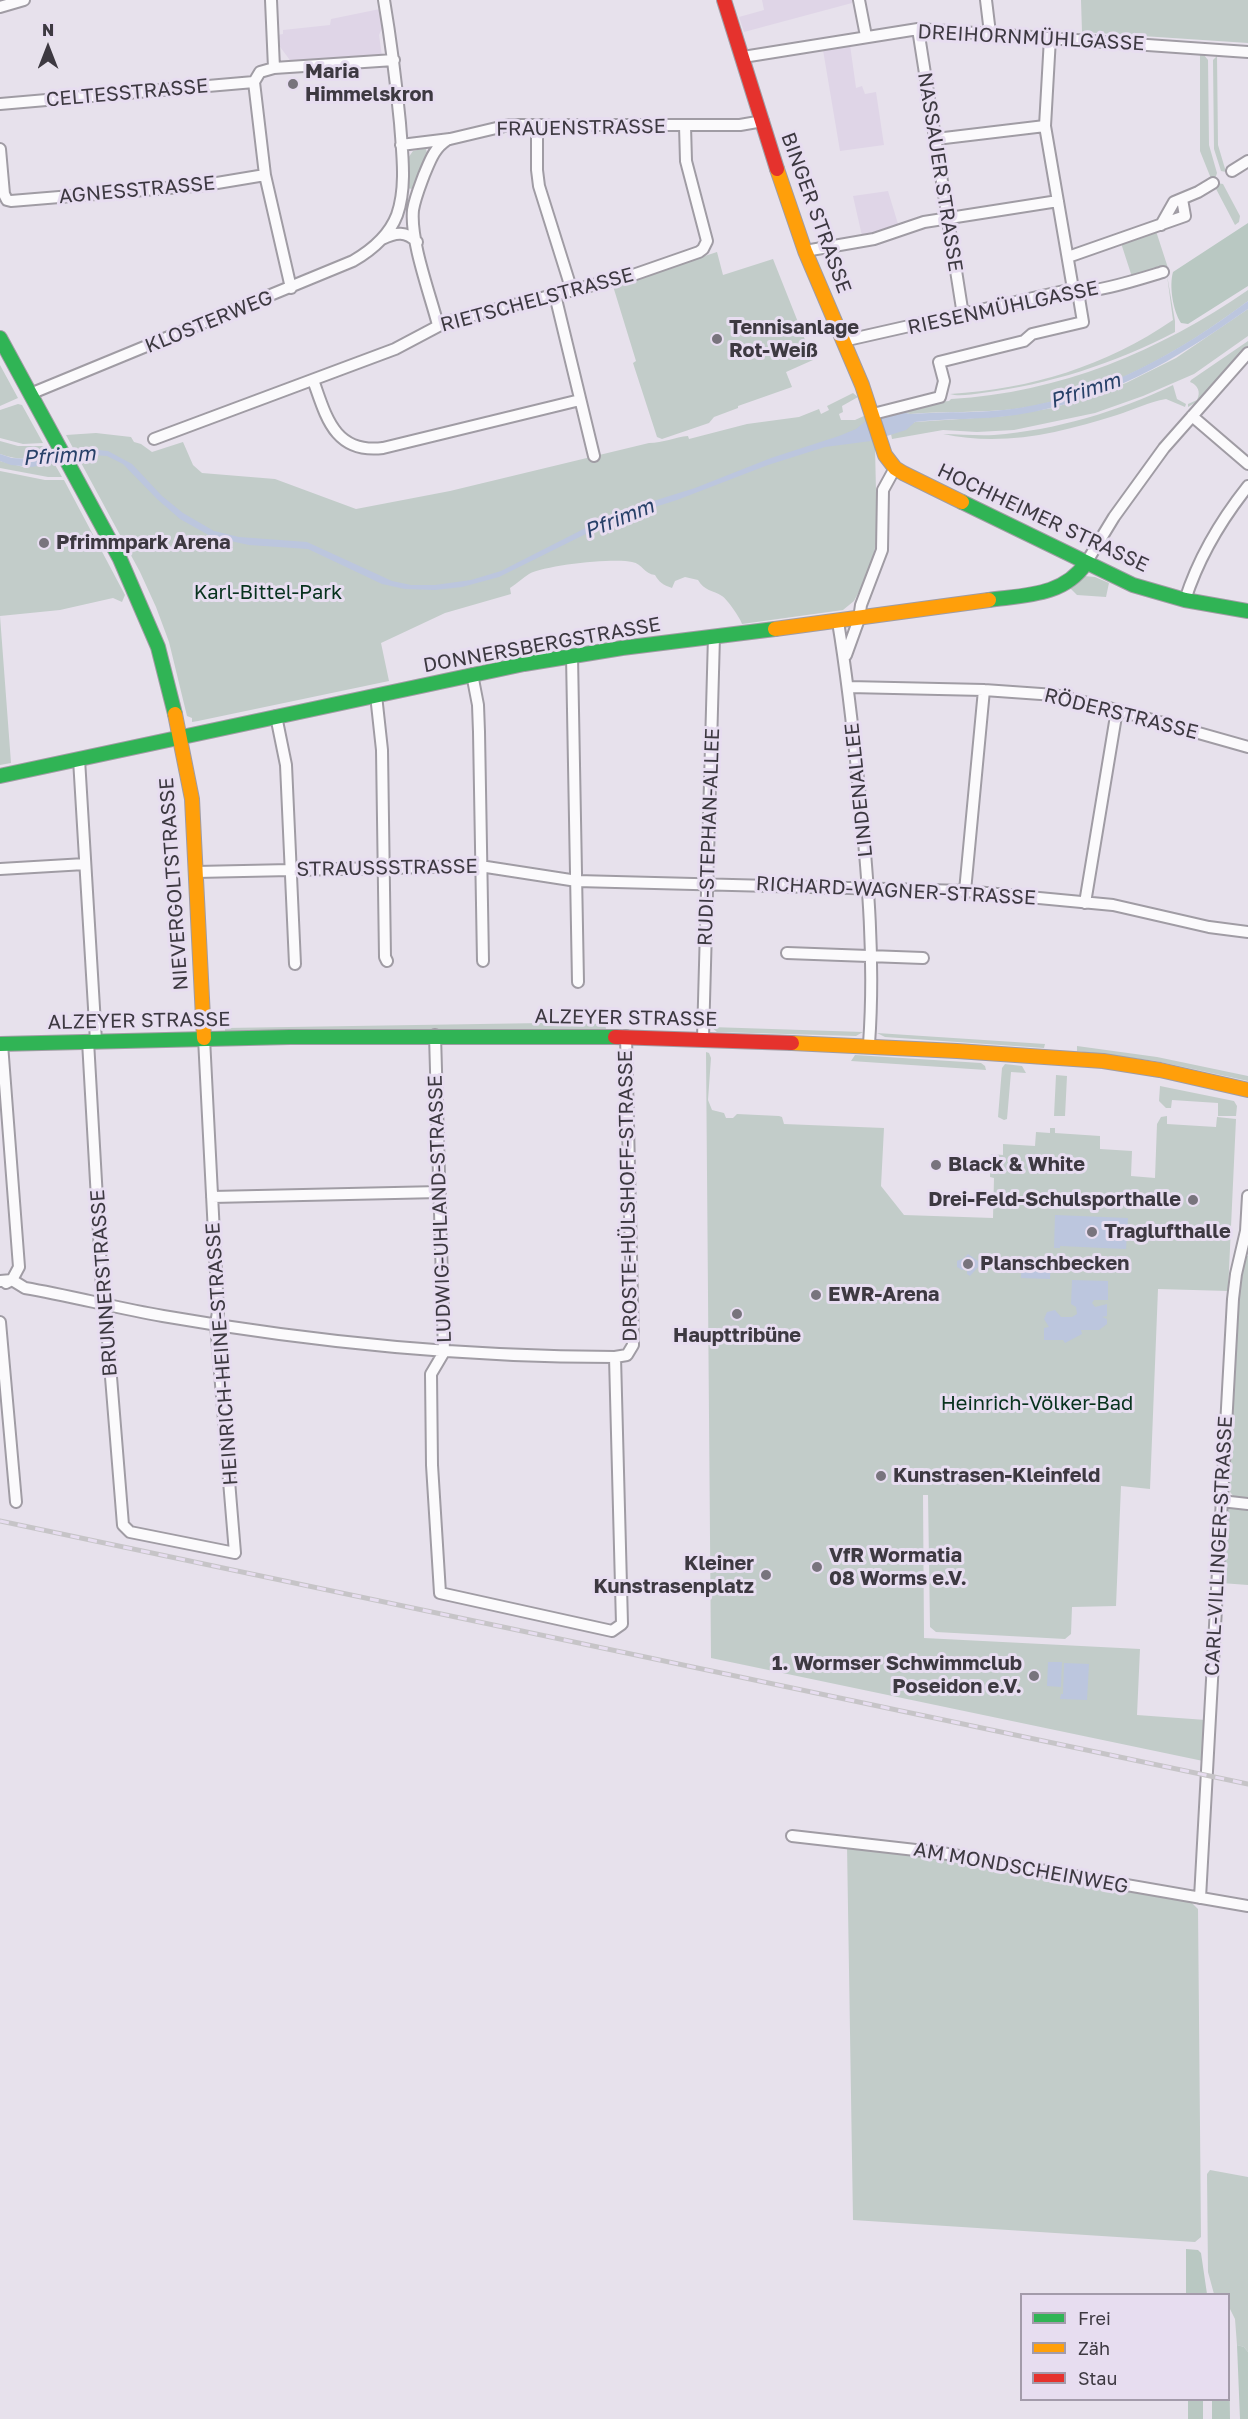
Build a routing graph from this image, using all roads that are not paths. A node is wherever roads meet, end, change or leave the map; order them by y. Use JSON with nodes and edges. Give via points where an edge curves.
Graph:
{"nodes":[{"id":1,"x":24,"y":0,"type":"edge"},
{"id":2,"x":271,"y":0,"type":"edge"},
{"id":3,"x":384,"y":0,"type":"edge"},
{"id":4,"x":724,"y":0,"type":"edge"},
{"id":5,"x":859,"y":0,"type":"edge"},
{"id":6,"x":986,"y":0,"type":"edge"},
{"id":7,"x":0,"y":7,"type":"edge"},
{"id":8,"x":918,"y":29,"type":"junction"},
{"id":9,"x":990,"y":33,"type":"junction"},
{"id":10,"x":866,"y":36,"type":"junction"},
{"id":11,"x":1050,"y":38,"type":"junction"},
{"id":12,"x":1248,"y":52,"type":"edge"},
{"id":13,"x":743,"y":57,"type":"junction"},
{"id":14,"x":394,"y":60,"type":"junction"},
{"id":15,"x":274,"y":68,"type":"junction"},
{"id":16,"x":254,"y":82,"type":"junction"},
{"id":17,"x":0,"y":104,"type":"edge"},
{"id":18,"x":763,"y":121,"type":"junction"},
{"id":19,"x":537,"y":125,"type":"junction"},
{"id":20,"x":685,"y":126,"type":"junction"},
{"id":21,"x":1045,"y":126,"type":"junction"},
{"id":22,"x":450,"y":139,"type":"junction"},
{"id":23,"x":936,"y":139,"type":"junction"},
{"id":24,"x":401,"y":145,"type":"junction"},
{"id":25,"x":0,"y":149,"type":"edge"},
{"id":26,"x":1248,"y":160,"type":"edge"},
{"id":27,"x":1232,"y":171,"type":"dead end"},
{"id":28,"x":266,"y":175,"type":"junction"},
{"id":29,"x":1213,"y":183,"type":"dead end"},
{"id":30,"x":1182,"y":199,"type":"junction"},
{"id":31,"x":1058,"y":201,"type":"junction"},
{"id":32,"x":948,"y":218,"type":"junction"},
{"id":33,"x":1161,"y":225,"type":"junction"},
{"id":34,"x":382,"y":239,"type":"junction"},
{"id":35,"x":417,"y":243,"type":"junction"},
{"id":36,"x":805,"y":251,"type":"junction"},
{"id":37,"x":1068,"y":257,"type":"junction"},
{"id":38,"x":1163,"y":272,"type":"dead end"},
{"id":39,"x":291,"y":288,"type":"junction"},
{"id":40,"x":1076,"y":290,"type":"junction"},
{"id":41,"x":572,"y":291,"type":"junction"},
{"id":42,"x":555,"y":295,"type":"junction"},
{"id":43,"x":963,"y":315,"type":"junction"},
{"id":44,"x":438,"y":325,"type":"junction"},
{"id":45,"x":0,"y":338,"type":"edge"},
{"id":46,"x":843,"y":341,"type":"junction"},
{"id":47,"x":1248,"y":353,"type":"edge"},
{"id":48,"x":313,"y":380,"type":"junction"},
{"id":49,"x":30,"y":394,"type":"junction"},
{"id":50,"x":580,"y":400,"type":"junction"},
{"id":51,"x":873,"y":415,"type":"junction"},
{"id":52,"x":1192,"y":416,"type":"junction"},
{"id":53,"x":154,"y":439,"type":"dead end"},
{"id":54,"x":594,"y":456,"type":"dead end"},
{"id":55,"x":1248,"y":464,"type":"edge"},
{"id":56,"x":895,"y":468,"type":"junction"},
{"id":57,"x":1248,"y":486,"type":"edge"},
{"id":58,"x":1086,"y":563,"type":"junction"},
{"id":59,"x":1185,"y":600,"type":"junction"},
{"id":60,"x":1248,"y":610,"type":"edge"},
{"id":61,"x":859,"y":619,"type":"junction"},
{"id":62,"x":838,"y":622,"type":"junction"},
{"id":63,"x":714,"y":636,"type":"junction"},
{"id":64,"x":572,"y":656,"type":"junction"},
{"id":65,"x":845,"y":661,"type":"junction"},
{"id":66,"x":472,"y":674,"type":"junction"},
{"id":67,"x":849,"y":687,"type":"junction"},
{"id":68,"x":984,"y":690,"type":"junction"},
{"id":69,"x":376,"y":695,"type":"junction"},
{"id":70,"x":1117,"y":710,"type":"junction"},
{"id":71,"x":276,"y":716,"type":"junction"},
{"id":72,"x":180,"y":737,"type":"junction"},
{"id":73,"x":1248,"y":747,"type":"edge"},
{"id":74,"x":79,"y":759,"type":"junction"},
{"id":75,"x":0,"y":776,"type":"edge"},
{"id":76,"x":85,"y":864,"type":"junction"},
{"id":77,"x":480,"y":866,"type":"junction"},
{"id":78,"x":383,"y":867,"type":"junction"},
{"id":79,"x":0,"y":869,"type":"edge"},
{"id":80,"x":290,"y":869,"type":"junction"},
{"id":81,"x":196,"y":872,"type":"junction"},
{"id":82,"x":577,"y":881,"type":"junction"},
{"id":83,"x":708,"y":882,"type":"junction"},
{"id":84,"x":869,"y":888,"type":"junction"},
{"id":85,"x":965,"y":891,"type":"junction"},
{"id":86,"x":1085,"y":903,"type":"junction"},
{"id":87,"x":1248,"y":932,"type":"edge"},
{"id":88,"x":787,"y":953,"type":"dead end"},
{"id":89,"x":871,"y":956,"type":"junction"},
{"id":90,"x":923,"y":958,"type":"dead end"},
{"id":91,"x":387,"y":961,"type":"dead end"},
{"id":92,"x":483,"y":961,"type":"dead end"},
{"id":93,"x":295,"y":964,"type":"dead end"},
{"id":94,"x":578,"y":982,"type":"dead end"},
{"id":95,"x":435,"y":1035,"type":"junction"},
{"id":96,"x":626,"y":1036,"type":"junction"},
{"id":97,"x":204,"y":1038,"type":"junction"},
{"id":98,"x":703,"y":1038,"type":"junction"},
{"id":99,"x":92,"y":1041,"type":"junction"},
{"id":100,"x":1,"y":1044,"type":"edge"},
{"id":101,"x":869,"y":1044,"type":"junction"},
{"id":102,"x":1248,"y":1090,"type":"edge"},
{"id":103,"x":440,"y":1192,"type":"junction"},
{"id":104,"x":1248,"y":1196,"type":"edge"},
{"id":105,"x":212,"y":1197,"type":"junction"},
{"id":106,"x":1247,"y":1231,"type":"edge"},
{"id":107,"x":12,"y":1280,"type":"junction"},
{"id":108,"x":0,"y":1281,"type":"edge"},
{"id":109,"x":0,"y":1288,"type":"edge"},
{"id":110,"x":105,"y":1303,"type":"junction"},
{"id":111,"x":0,"y":1322,"type":"edge"},
{"id":112,"x":216,"y":1323,"type":"junction"},
{"id":113,"x":444,"y":1352,"type":"junction"},
{"id":114,"x":615,"y":1357,"type":"junction"},
{"id":115,"x":1221,"y":1501,"type":"junction"},
{"id":116,"x":16,"y":1502,"type":"dead end"},
{"id":117,"x":1248,"y":1504,"type":"edge"},
{"id":118,"x":123,"y":1525,"type":"joint"},
{"id":119,"x":511,"y":1608,"type":"joint"},
{"id":120,"x":792,"y":1836,"type":"dead end"},
{"id":121,"x":1200,"y":1898,"type":"junction"},
{"id":122,"x":1248,"y":1906,"type":"edge"}],
"edges":[{"from":1,"to":7,"type":"street"},
{"from":2,"to":15,"type":"street"},
{"from":3,"to":14,"type":"street","name":"KLOSTERWEG"},
{"from":4,"to":13,"type":"street","name":"BINGER STRASSE"},
{"from":5,"to":10,"type":"street"},
{"from":6,"to":9,"type":"street"},
{"from":8,"to":9,"type":"street","name":"DREIHORNMÜHLGASSE"},
{"from":8,"to":10,"type":"street","name":"DREIHORNMÜHLGASSE"},
{"from":8,"to":23,"type":"street","name":"NASSAUER STRASSE"},
{"from":9,"to":11,"type":"street","name":"DREIHORNMÜHLGASSE"},
{"from":10,"to":13,"type":"street","name":"DREIHORNMÜHLGASSE"},
{"from":11,"to":12,"type":"street","name":"DREIHORNMÜHLGASSE"},
{"from":11,"to":21,"type":"street"},
{"from":13,"to":18,"type":"street","name":"BINGER STRASSE"},
{"from":14,"to":15,"type":"street"},
{"from":14,"to":24,"type":"street","name":"KLOSTERWEG"},
{"from":15,"to":16,"type":"street","via":[[260,72]]},
{"from":16,"to":17,"type":"street","name":"CELTESSTRASSE"},
{"from":16,"to":28,"type":"street"},
{"from":18,"to":20,"type":"street","name":"FRAUENSTRASSE"},
{"from":18,"to":36,"type":"street","name":"BINGER STRASSE"},
{"from":19,"to":20,"type":"street","name":"FRAUENSTRASSE"},
{"from":19,"to":22,"type":"street","name":"FRAUENSTRASSE","via":[[509,125]]},
{"from":19,"to":41,"type":"street","via":[[539,186]]},
{"from":20,"to":41,"type":"street","name":"RIETSCHELSTRASSE","via":[[686,161],[706,235],[704,249],[633,275]]},
{"from":21,"to":23,"type":"street"},
{"from":21,"to":31,"type":"street"},
{"from":22,"to":24,"type":"street","name":"FRAUENSTRASSE"},
{"from":22,"to":35,"type":"street","via":[[430,159],[417,195],[413,220]]},
{"from":23,"to":32,"type":"street","name":"NASSAUER STRASSE"},
{"from":24,"to":34,"type":"street","name":"KLOSTERWEG","via":[[400,202]]},
{"from":25,"to":28,"type":"street","name":"AGNESSTRASSE","via":[[7,200],[205,184]]},
{"from":26,"to":27,"type":"street"},
{"from":28,"to":39,"type":"street"},
{"from":29,"to":30,"type":"street"},
{"from":30,"to":33,"type":"street","via":[[1174,202]]},
{"from":30,"to":33,"type":"street","via":[[1185,216]]},
{"from":31,"to":32,"type":"street"},
{"from":31,"to":37,"type":"street"},
{"from":32,"to":36,"type":"street","via":[[868,240]]},
{"from":32,"to":43,"type":"street","name":"NASSAUER STRASSE"},
{"from":33,"to":37,"type":"street"},
{"from":34,"to":35,"type":"street","via":[[398,233]]},
{"from":34,"to":39,"type":"street","name":"KLOSTERWEG","via":[[353,261]]},
{"from":35,"to":44,"type":"street"},
{"from":36,"to":46,"type":"street","name":"BINGER STRASSE"},
{"from":37,"to":40,"type":"street"},
{"from":38,"to":40,"type":"street","name":"RIESENMÜHLGASSE"},
{"from":39,"to":49,"type":"street","name":"KLOSTERWEG"},
{"from":40,"to":43,"type":"street","name":"RIESENMÜHLGASSE"},
{"from":40,"to":51,"type":"street","via":[[1083,322],[939,362],[944,381],[940,397]]},
{"from":41,"to":42,"type":"street","name":"RIETSCHELSTRASSE"},
{"from":42,"to":44,"type":"street","name":"RIETSCHELSTRASSE"},
{"from":42,"to":50,"type":"street"},
{"from":43,"to":46,"type":"street","name":"RIESENMÜHLGASSE"},
{"from":44,"to":48,"type":"street","name":"RIETSCHELSTRASSE","via":[[394,350]]},
{"from":45,"to":49,"type":"street","name":"NIEVERGOLTSTRASSE"},
{"from":46,"to":51,"type":"street","name":"BINGER STRASSE"},
{"from":47,"to":52,"type":"street"},
{"from":48,"to":50,"type":"street","via":[[334,431],[365,448],[383,448]]},
{"from":48,"to":53,"type":"street","name":"RIETSCHELSTRASSE"},
{"from":49,"to":72,"type":"street","name":"NIEVERGOLTSTRASSE","via":[[120,559],[146,615]]},
{"from":50,"to":54,"type":"street"},
{"from":51,"to":56,"type":"street","name":"BINGER STRASSE","via":[[885,455]]},
{"from":52,"to":55,"type":"street"},
{"from":52,"to":58,"type":"street","via":[[1140,480]]},
{"from":56,"to":58,"type":"street","name":"HOCHHEIMER STRASSE"},
{"from":56,"to":61,"type":"street","name":"LINDENALLEE","via":[[883,490],[882,550]]},
{"from":57,"to":59,"type":"street","via":[[1222,522]]},
{"from":58,"to":59,"type":"street","name":"HOCHHEIMER STRASSE","via":[[1133,585]]},
{"from":58,"to":61,"type":"street","name":"DONNERSBERGSTRASSE","via":[[1075,577],[1054,590]]},
{"from":59,"to":60,"type":"street","name":"HOCHHEIMER STRASSE"},
{"from":61,"to":62,"type":"street","name":"DONNERSBERGSTRASSE"},
{"from":61,"to":65,"type":"street","name":"LINDENALLEE"},
{"from":62,"to":63,"type":"street","name":"DONNERSBERGSTRASSE"},
{"from":62,"to":65,"type":"street","name":"LINDENALLEE"},
{"from":63,"to":64,"type":"street","name":"DONNERSBERGSTRASSE"},
{"from":63,"to":83,"type":"street","name":"RUDI-STEPHAN-ALLEE"},
{"from":64,"to":66,"type":"street","name":"DONNERSBERGSTRASSE"},
{"from":64,"to":82,"type":"street"},
{"from":65,"to":67,"type":"street","name":"LINDENALLEE"},
{"from":66,"to":69,"type":"street","name":"DONNERSBERGSTRASSE"},
{"from":66,"to":77,"type":"street","via":[[478,705]]},
{"from":67,"to":68,"type":"street","name":"RÖDERSTRASSE"},
{"from":67,"to":84,"type":"street","name":"LINDENALLEE"},
{"from":68,"to":70,"type":"street","name":"RÖDERSTRASSE","via":[[1055,695]]},
{"from":68,"to":85,"type":"street"},
{"from":69,"to":71,"type":"street","name":"DONNERSBERGSTRASSE"},
{"from":69,"to":78,"type":"street","via":[[382,750]]},
{"from":70,"to":73,"type":"street","name":"RÖDERSTRASSE"},
{"from":70,"to":86,"type":"street"},
{"from":71,"to":72,"type":"street","name":"DONNERSBERGSTRASSE"},
{"from":71,"to":80,"type":"street","via":[[286,765]]},
{"from":72,"to":74,"type":"street","name":"DONNERSBERGSTRASSE"},
{"from":72,"to":81,"type":"street","name":"NIEVERGOLTSTRASSE","via":[[192,799]]},
{"from":74,"to":75,"type":"street","name":"DONNERSBERGSTRASSE"},
{"from":74,"to":76,"type":"street","name":"BRUNNERSTRASSE"},
{"from":76,"to":79,"type":"street"},
{"from":76,"to":99,"type":"street","name":"BRUNNERSTRASSE"},
{"from":77,"to":78,"type":"street","name":"STRAUSSSTRASSE"},
{"from":77,"to":82,"type":"street","name":"STRAUSSSTRASSE"},
{"from":77,"to":92,"type":"street"},
{"from":78,"to":80,"type":"street","name":"STRAUSSSTRASSE"},
{"from":78,"to":91,"type":"street"},
{"from":80,"to":81,"type":"street","name":"STRAUSSSTRASSE"},
{"from":80,"to":93,"type":"street"},
{"from":81,"to":97,"type":"street","name":"NIEVERGOLTSTRASSE"},
{"from":82,"to":83,"type":"street","name":"RICHARD-WAGNER-STRASSE"},
{"from":82,"to":94,"type":"street"},
{"from":83,"to":84,"type":"street","name":"RICHARD-WAGNER-STRASSE"},
{"from":83,"to":98,"type":"street","name":"RUDI-STEPHAN-ALLEE"},
{"from":84,"to":85,"type":"street","name":"RICHARD-WAGNER-STRASSE"},
{"from":84,"to":89,"type":"street","name":"LINDENALLEE"},
{"from":85,"to":86,"type":"street","name":"RICHARD-WAGNER-STRASSE"},
{"from":86,"to":87,"type":"street","name":"RICHARD-WAGNER-STRASSE"},
{"from":88,"to":89,"type":"street"},
{"from":89,"to":90,"type":"street"},
{"from":89,"to":101,"type":"street","name":"LINDENALLEE"},
{"from":95,"to":96,"type":"street","name":"ALZEYER STRASSE"},
{"from":95,"to":97,"type":"street","name":"ALZEYER STRASSE"},
{"from":95,"to":103,"type":"street","name":"LUDWIG-UHLAND-STRASSE"},
{"from":96,"to":98,"type":"street","name":"ALZEYER STRASSE"},
{"from":96,"to":114,"type":"street","name":"DROSTE-HÜLSHOFF-STRASSE","via":[[633,1345],[627,1355]]},
{"from":97,"to":99,"type":"street","name":"ALZEYER STRASSE"},
{"from":97,"to":105,"type":"street","name":"HEINRICH-HEINE-STRASSE"},
{"from":98,"to":101,"type":"street","name":"ALZEYER STRASSE"},
{"from":99,"to":100,"type":"street","name":"ALZEYER STRASSE"},
{"from":99,"to":110,"type":"street","name":"BRUNNERSTRASSE"},
{"from":100,"to":107,"type":"street","via":[[19,1267]]},
{"from":101,"to":102,"type":"street","name":"ALZEYER STRASSE","via":[[1131,1065]]},
{"from":103,"to":105,"type":"street"},
{"from":103,"to":113,"type":"street","name":"LUDWIG-UHLAND-STRASSE"},
{"from":104,"to":106,"type":"street","name":"CARL-VILLINGER-STRASSE"},
{"from":105,"to":112,"type":"street","name":"HEINRICH-HEINE-STRASSE"},
{"from":106,"to":115,"type":"street","name":"CARL-VILLINGER-STRASSE","via":[[1233,1299]]},
{"from":107,"to":108,"type":"street"},
{"from":107,"to":109,"type":"street"},
{"from":107,"to":110,"type":"street","via":[[25,1288]]},
{"from":110,"to":112,"type":"street"},
{"from":110,"to":118,"type":"street","name":"BRUNNERSTRASSE"},
{"from":111,"to":116,"type":"street"},
{"from":112,"to":113,"type":"street"},
{"from":112,"to":118,"type":"street","name":"HEINRICH-HEINE-STRASSE","via":[[235,1553],[130,1532]]},
{"from":113,"to":114,"type":"street"},
{"from":113,"to":119,"type":"street","name":"LUDWIG-UHLAND-STRASSE","via":[[431,1374],[440,1593]]},
{"from":114,"to":119,"type":"street","name":"DROSTE-HÜLSHOFF-STRASSE","via":[[622,1624],[615,1631],[608,1631]]},
{"from":115,"to":117,"type":"street"},
{"from":115,"to":121,"type":"street","name":"CARL-VILLINGER-STRASSE"},
{"from":120,"to":121,"type":"street","name":"AM MONDSCHEINWEG","via":[[942,1853]]},
{"from":121,"to":122,"type":"street","name":"AM MONDSCHEINWEG"}]}
